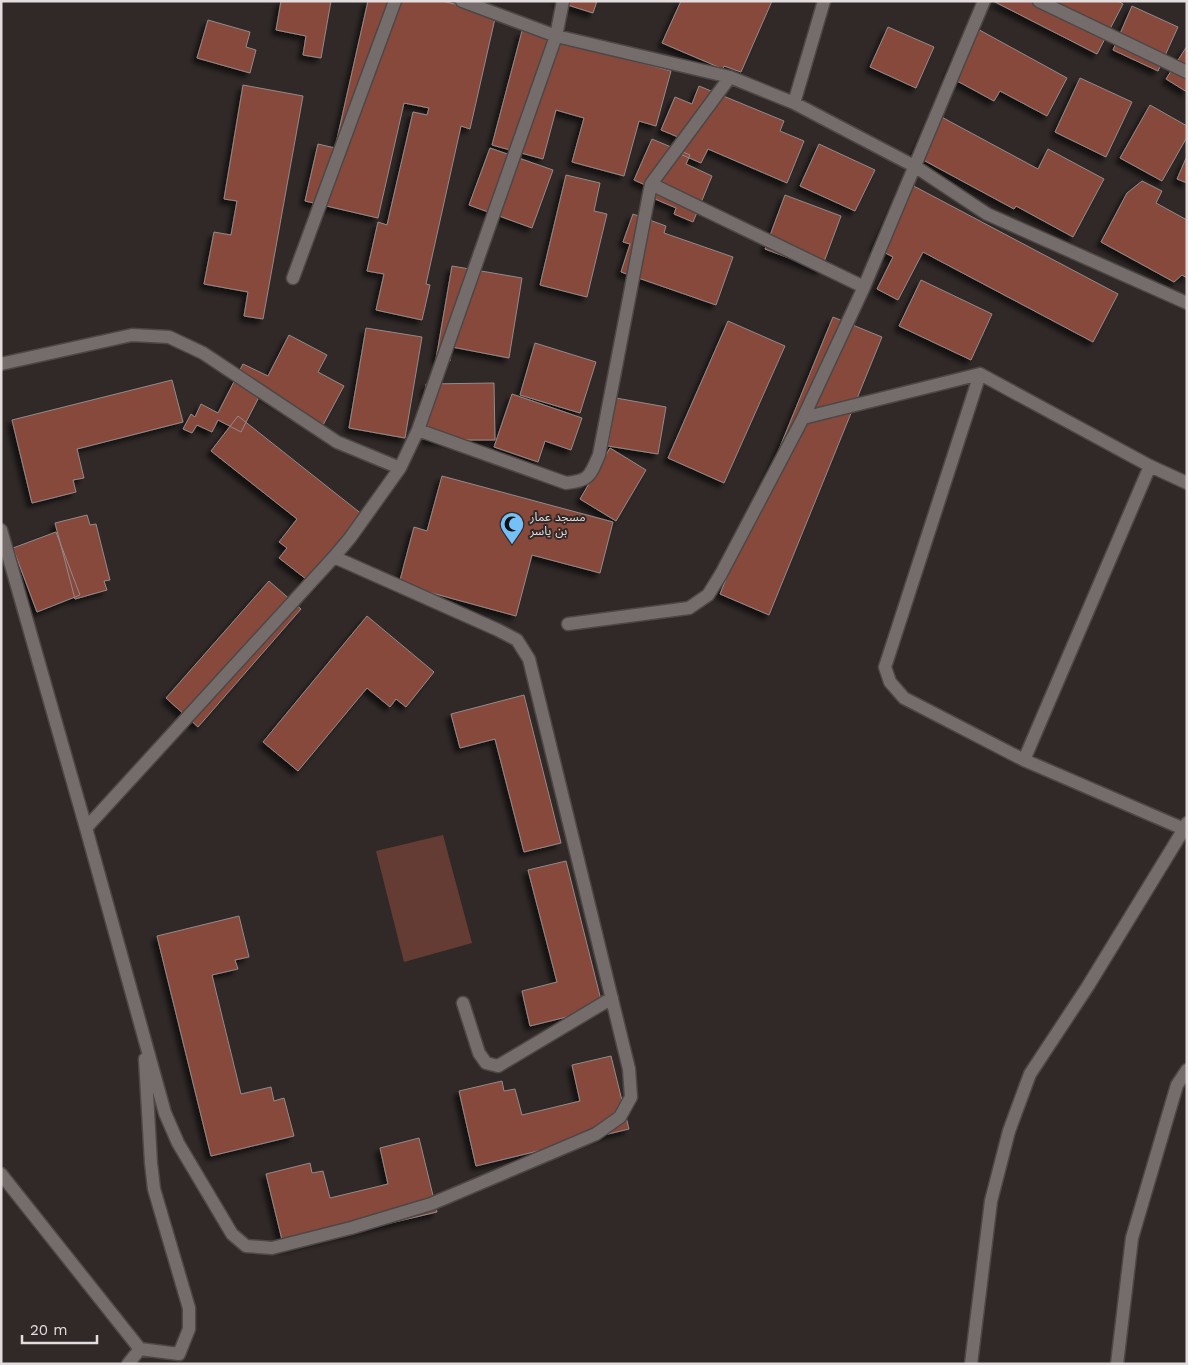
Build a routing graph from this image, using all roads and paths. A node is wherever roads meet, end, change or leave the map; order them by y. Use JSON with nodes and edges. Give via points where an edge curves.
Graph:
{"nodes":[{"id":1,"x":395,"y":1,"type":"edge"},
{"id":2,"x":462,"y":1,"type":"edge"},
{"id":3,"x":563,"y":1,"type":"edge"},
{"id":4,"x":824,"y":1,"type":"edge"},
{"id":5,"x":984,"y":1,"type":"edge"},
{"id":6,"x":1039,"y":1,"type":"edge"},
{"id":7,"x":556,"y":36,"type":"junction"},
{"id":8,"x":1187,"y":72,"type":"edge"},
{"id":9,"x":730,"y":77,"type":"junction"},
{"id":10,"x":794,"y":103,"type":"junction"},
{"id":11,"x":916,"y":167,"type":"junction"},
{"id":12,"x":651,"y":184,"type":"junction"},
{"id":13,"x":293,"y":278,"type":"dead end"},
{"id":14,"x":864,"y":287,"type":"junction"},
{"id":15,"x":1187,"y":304,"type":"edge"},
{"id":16,"x":1,"y":364,"type":"edge"},
{"id":17,"x":980,"y":374,"type":"junction"},
{"id":18,"x":803,"y":418,"type":"junction"},
{"id":19,"x":418,"y":430,"type":"junction"},
{"id":20,"x":1150,"y":466,"type":"junction"},
{"id":21,"x":400,"y":468,"type":"junction"},
{"id":22,"x":1187,"y":482,"type":"edge"},
{"id":23,"x":1,"y":530,"type":"edge"},
{"id":24,"x":334,"y":557,"type":"junction"},
{"id":25,"x":568,"y":624,"type":"dead end"},
{"id":26,"x":1024,"y":760,"type":"junction"},
{"id":27,"x":1185,"y":826,"type":"edge"},
{"id":28,"x":86,"y":828,"type":"junction"},
{"id":29,"x":612,"y":998,"type":"junction"},
{"id":30,"x":464,"y":1003,"type":"dead end"},
{"id":31,"x":143,"y":1034,"type":"junction"},
{"id":32,"x":1187,"y":1070,"type":"edge"},
{"id":33,"x":1,"y":1174,"type":"edge"},
{"id":34,"x":140,"y":1349,"type":"junction"},
{"id":35,"x":128,"y":1364,"type":"edge"},
{"id":36,"x":970,"y":1364,"type":"edge"},
{"id":37,"x":1117,"y":1364,"type":"edge"}],
"edges":[{"from":1,"to":13,"type":"street"},
{"from":2,"to":7,"type":"street"},
{"from":3,"to":7,"type":"street"},
{"from":4,"to":10,"type":"street"},
{"from":5,"to":11,"type":"street"},
{"from":6,"to":8,"type":"street"},
{"from":7,"to":9,"type":"street"},
{"from":7,"to":19,"type":"street"},
{"from":9,"to":10,"type":"street"},
{"from":9,"to":12,"type":"street"},
{"from":10,"to":11,"type":"street"},
{"from":11,"to":14,"type":"street"},
{"from":11,"to":15,"type":"street","via":[[987,214]]},
{"from":12,"to":14,"type":"street"},
{"from":12,"to":19,"type":"street","via":[[599,456],[592,472],[582,481],[566,483]]},
{"from":14,"to":18,"type":"street"},
{"from":16,"to":21,"type":"street","via":[[132,335],[169,337],[203,353],[338,442]]},
{"from":17,"to":18,"type":"street"},
{"from":17,"to":20,"type":"street"},
{"from":17,"to":26,"type":"street","via":[[885,667],[890,682],[904,698]]},
{"from":18,"to":25,"type":"street","via":[[708,595],[688,608]]},
{"from":19,"to":21,"type":"street"},
{"from":20,"to":22,"type":"street"},
{"from":20,"to":26,"type":"street"},
{"from":21,"to":24,"type":"street"},
{"from":23,"to":28,"type":"street"},
{"from":24,"to":28,"type":"street"},
{"from":24,"to":29,"type":"street","via":[[498,630],[517,640],[529,659]]},
{"from":26,"to":27,"type":"street"},
{"from":27,"to":36,"type":"street","via":[[1088,986],[1030,1074],[1009,1131],[991,1202]]},
{"from":28,"to":31,"type":"street"},
{"from":29,"to":30,"type":"street","via":[[498,1066],[486,1063],[479,1053]]},
{"from":29,"to":31,"type":"street","via":[[629,1070],[630,1097],[620,1117],[596,1134],[431,1204],[272,1248],[246,1246],[232,1234],[178,1143],[165,1113]]},
{"from":31,"to":34,"type":"street","via":[[154,1189],[189,1308],[189,1329],[179,1354]]},
{"from":32,"to":37,"type":"street","via":[[1177,1085],[1132,1238]]},
{"from":33,"to":34,"type":"street"},
{"from":34,"to":35,"type":"street"}]}
